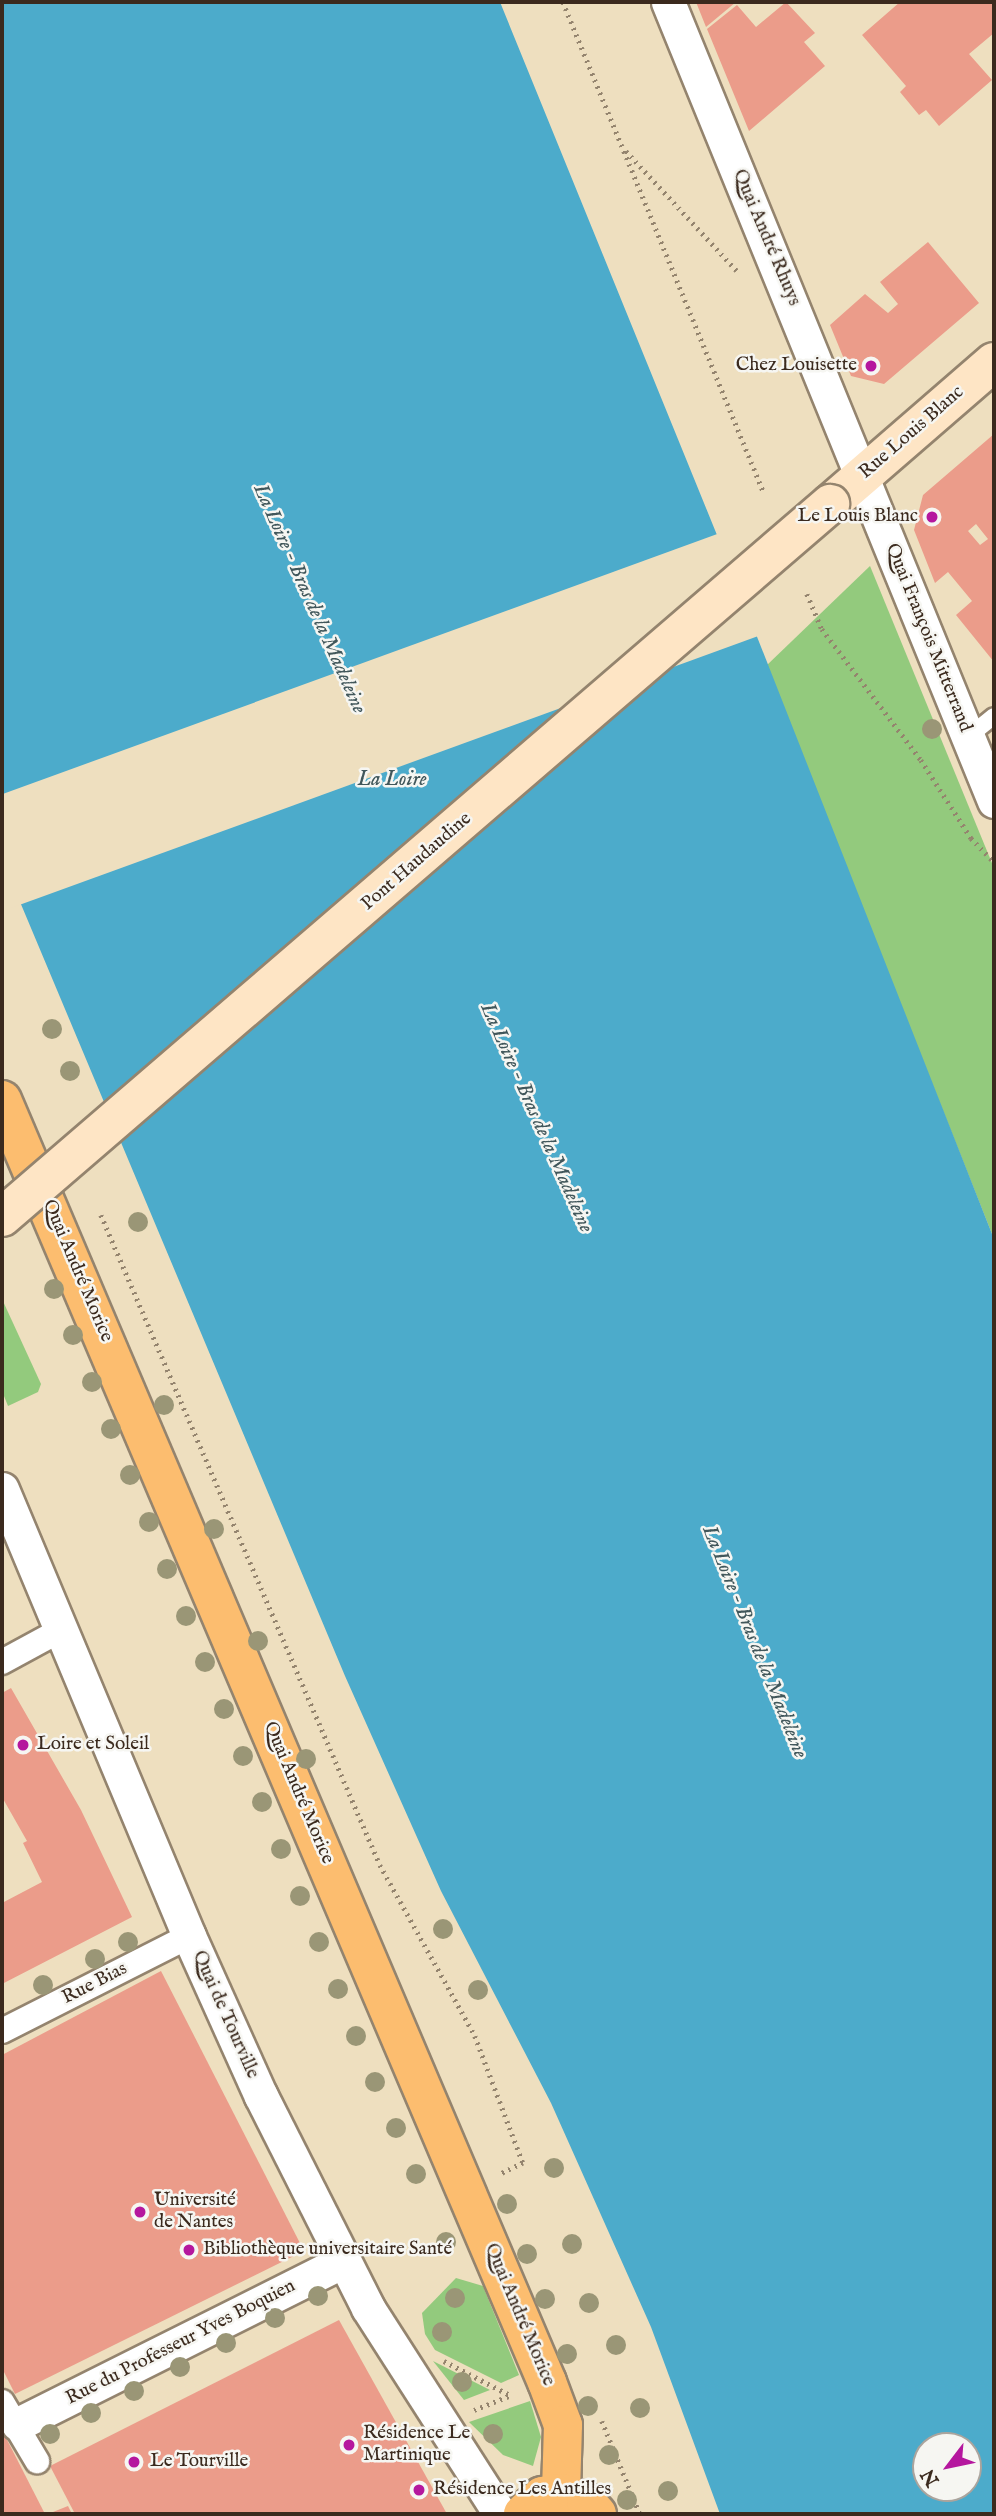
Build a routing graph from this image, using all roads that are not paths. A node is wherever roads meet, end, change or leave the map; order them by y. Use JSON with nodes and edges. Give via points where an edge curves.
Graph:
{"nodes":[{"id":1,"x":668,"y":2,"type":"edge"},
{"id":2,"x":994,"y":362,"type":"edge"},
{"id":3,"x":864,"y":475,"type":"junction"},
{"id":4,"x":830,"y":504,"type":"joint"},
{"id":5,"x":994,"y":716,"type":"edge"},
{"id":6,"x":968,"y":737,"type":"junction"},
{"id":7,"x":994,"y":800,"type":"edge"},
{"id":8,"x":2,"y":1100,"type":"edge"},
{"id":9,"x":2,"y":1217,"type":"edge"},
{"id":10,"x":2,"y":1489,"type":"edge"},
{"id":11,"x":61,"y":1630,"type":"junction"},
{"id":12,"x":2,"y":1662,"type":"edge"},
{"id":13,"x":189,"y":1936,"type":"junction"},
{"id":14,"x":2,"y":2031,"type":"edge"},
{"id":15,"x":343,"y":2261,"type":"junction"},
{"id":16,"x":10,"y":2413,"type":"edge"},
{"id":17,"x":37,"y":2461,"type":"dead end"},
{"id":18,"x":561,"y":2493,"type":"junction"},
{"id":19,"x":500,"y":2514,"type":"edge"},
{"id":20,"x":523,"y":2514,"type":"edge"},
{"id":21,"x":597,"y":2514,"type":"edge"}],
"edges":[{"from":1,"to":3,"type":"street","name":"Quai André Rhuys"},
{"from":2,"to":3,"type":"main road","name":"Rue Louis Blanc"},
{"from":3,"to":4,"type":"main road","name":"Rue Louis Blanc"},
{"from":3,"to":6,"type":"street","name":"Quai François Mitterrand"},
{"from":4,"to":9,"type":"main road","name":"Pont Haudaudine","bridge":true},
{"from":5,"to":6,"type":"lane"},
{"from":6,"to":7,"type":"street","name":"Quai François Mitterrand"},
{"from":8,"to":18,"type":"main road","name":"Quai André Morice","via":[[547,2382],[563,2425]]},
{"from":10,"to":11,"type":"street","name":"Quai de Tourville"},
{"from":11,"to":12,"type":"street"},
{"from":11,"to":13,"type":"street","name":"Quai de Tourville"},
{"from":13,"to":14,"type":"street","name":"Rue Bias"},
{"from":13,"to":15,"type":"street","name":"Quai de Tourville"},
{"from":15,"to":16,"type":"street","name":"Rue du Professeur Yves Boquien"},
{"from":15,"to":19,"type":"street","name":"Quai de Tourville","via":[[399,2361]]},
{"from":16,"to":17,"type":"street"},
{"from":18,"to":20,"type":"main road","via":[[542,2497]]},
{"from":18,"to":21,"type":"main road","via":[[586,2502]]}]}
